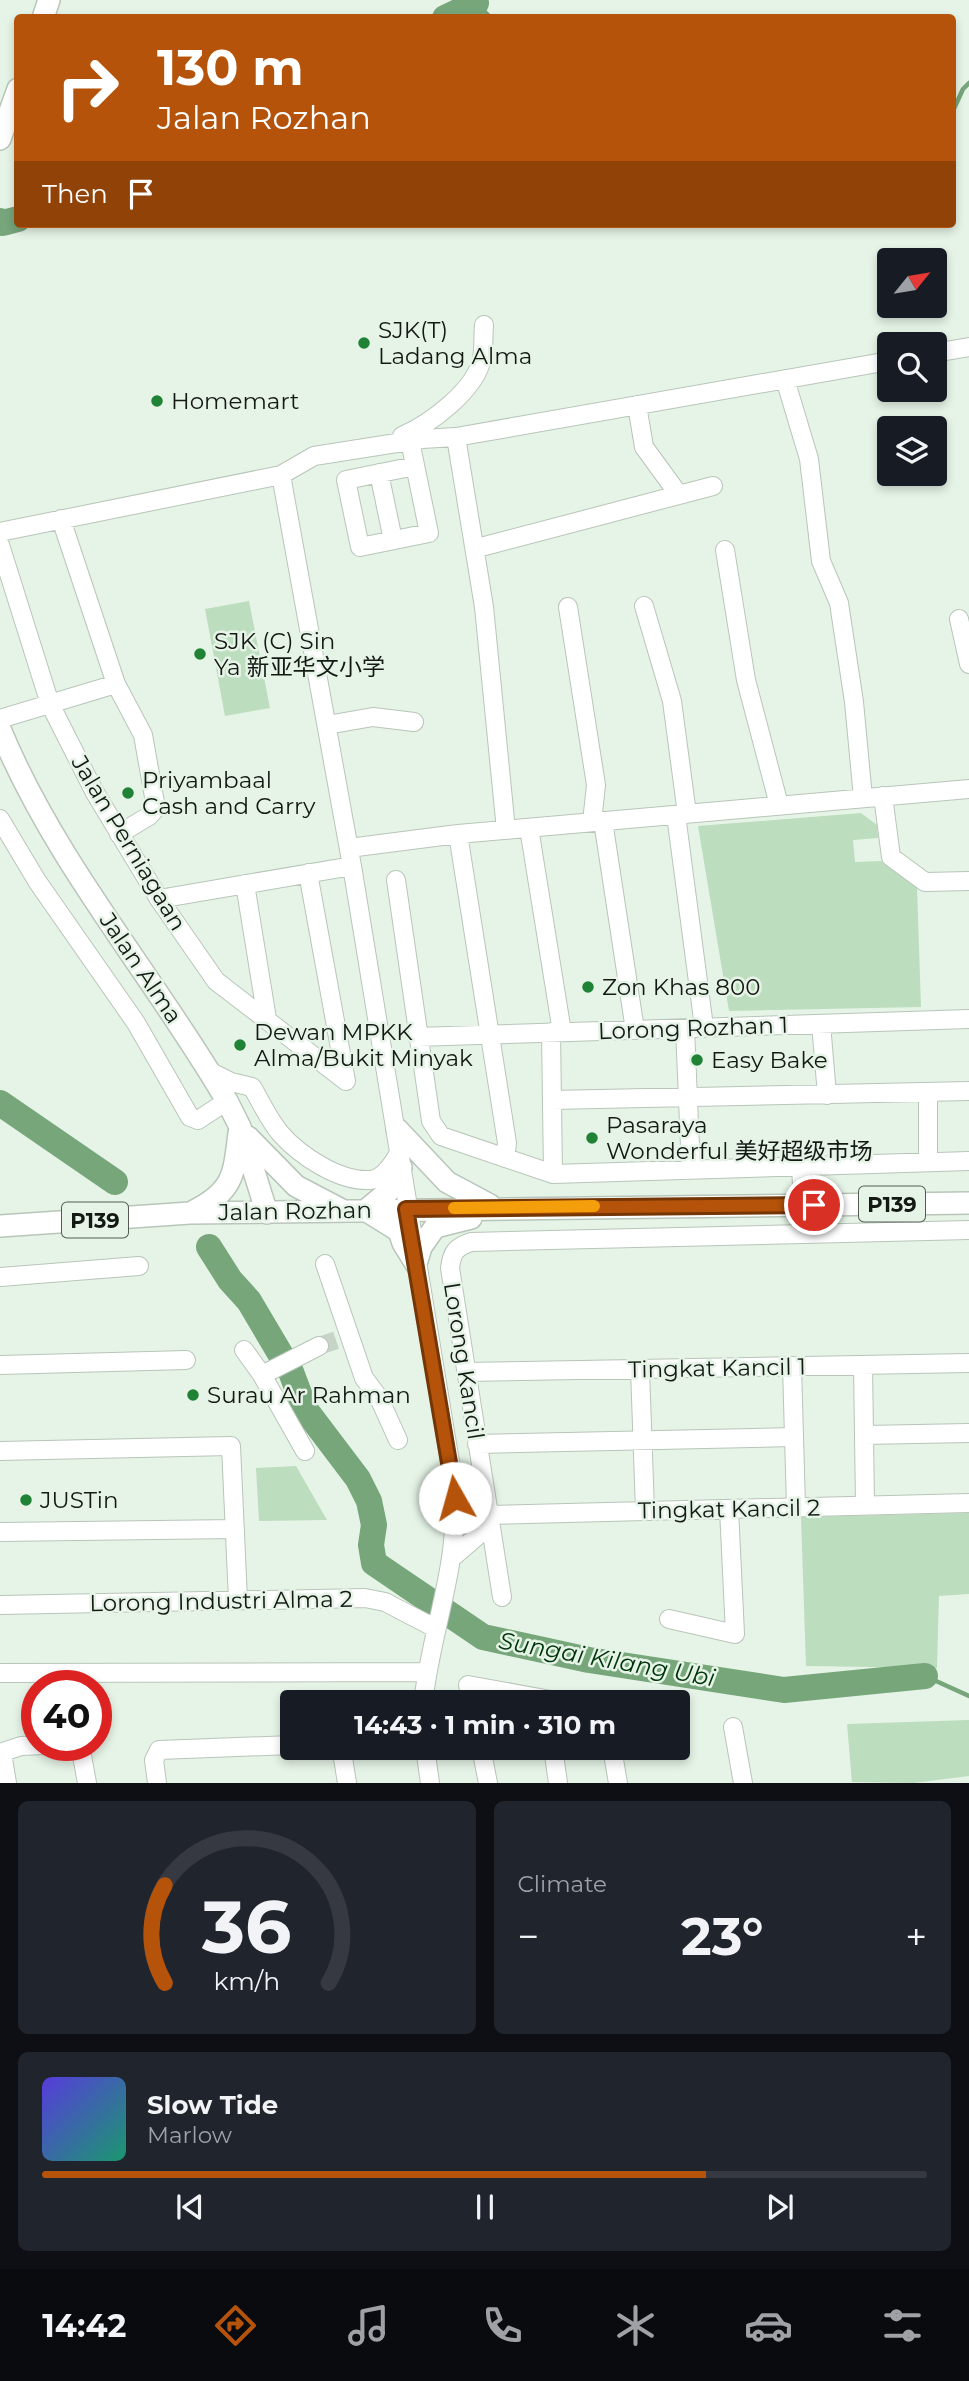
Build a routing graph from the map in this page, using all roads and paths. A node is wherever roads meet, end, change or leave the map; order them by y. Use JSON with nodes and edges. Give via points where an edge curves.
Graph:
{"nodes":[{"id":1,"x":14,"y":100,"type":"edge"},
{"id":2,"x":0,"y":139,"type":"edge"},
{"id":3,"x":484,"y":325,"type":"dead end"},
{"id":4,"x":969,"y":347,"type":"edge"},
{"id":5,"x":947,"y":351,"type":"edge"},
{"id":6,"x":877,"y":363,"type":"edge"},
{"id":7,"x":785,"y":379,"type":"junction"},
{"id":8,"x":637,"y":405,"type":"junction"},
{"id":9,"x":456,"y":438,"type":"junction"},
{"id":10,"x":410,"y":441,"type":"junction"},
{"id":11,"x":380,"y":445,"type":"junction"},
{"id":12,"x":415,"y":466,"type":"junction"},
{"id":13,"x":379,"y":473,"type":"junction"},
{"id":14,"x":281,"y":475,"type":"junction"},
{"id":15,"x":713,"y":486,"type":"dead end"},
{"id":16,"x":679,"y":495,"type":"junction"},
{"id":17,"x":61,"y":519,"type":"junction"},
{"id":18,"x":0,"y":532,"type":"edge"},
{"id":19,"x":393,"y":540,"type":"junction"},
{"id":20,"x":0,"y":545,"type":"edge"},
{"id":21,"x":477,"y":548,"type":"junction"},
{"id":22,"x":725,"y":550,"type":"dead end"},
{"id":23,"x":644,"y":606,"type":"dead end"},
{"id":24,"x":568,"y":607,"type":"dead end"},
{"id":25,"x":960,"y":619,"type":"dead end"},
{"id":26,"x":969,"y":664,"type":"edge"},
{"id":27,"x":116,"y":684,"type":"junction"},
{"id":28,"x":50,"y":704,"type":"junction"},
{"id":29,"x":0,"y":719,"type":"edge"},
{"id":30,"x":414,"y":722,"type":"dead end"},
{"id":31,"x":327,"y":725,"type":"junction"},
{"id":32,"x":0,"y":729,"type":"edge"},
{"id":33,"x":969,"y":789,"type":"edge"},
{"id":34,"x":883,"y":796,"type":"junction"},
{"id":35,"x":863,"y":798,"type":"junction"},
{"id":36,"x":779,"y":805,"type":"junction"},
{"id":37,"x":681,"y":814,"type":"junction"},
{"id":38,"x":0,"y":819,"type":"edge"},
{"id":39,"x":597,"y":822,"type":"junction"},
{"id":40,"x":529,"y":828,"type":"junction"},
{"id":41,"x":506,"y":830,"type":"junction"},
{"id":42,"x":119,"y":834,"type":"junction"},
{"id":43,"x":458,"y":834,"type":"junction"},
{"id":44,"x":350,"y":857,"type":"junction"},
{"id":45,"x":309,"y":873,"type":"junction"},
{"id":46,"x":396,"y":880,"type":"dead end"},
{"id":47,"x":969,"y":881,"type":"edge"},
{"id":48,"x":245,"y":884,"type":"junction"},
{"id":49,"x":159,"y":899,"type":"junction"},
{"id":50,"x":267,"y":1019,"type":"junction"},
{"id":51,"x":969,"y":1019,"type":"edge"},
{"id":52,"x":821,"y":1024,"type":"junction"},
{"id":53,"x":704,"y":1027,"type":"junction"},
{"id":54,"x":685,"y":1029,"type":"junction"},
{"id":55,"x":635,"y":1030,"type":"junction"},
{"id":56,"x":556,"y":1032,"type":"junction"},
{"id":57,"x":491,"y":1034,"type":"junction"},
{"id":58,"x":417,"y":1037,"type":"junction"},
{"id":59,"x":209,"y":1071,"type":"junction"},
{"id":60,"x":969,"y":1091,"type":"edge"},
{"id":61,"x":928,"y":1092,"type":"junction"},
{"id":62,"x":827,"y":1095,"type":"junction"},
{"id":63,"x":687,"y":1098,"type":"junction"},
{"id":64,"x":552,"y":1100,"type":"junction"},
{"id":65,"x":227,"y":1101,"type":"junction"},
{"id":66,"x":240,"y":1128,"type":"junction"},
{"id":67,"x":397,"y":1129,"type":"junction"},
{"id":68,"x":505,"y":1158,"type":"junction"},
{"id":69,"x":401,"y":1159,"type":"junction"},
{"id":70,"x":969,"y":1161,"type":"edge"},
{"id":71,"x":928,"y":1162,"type":"junction"},
{"id":72,"x":801,"y":1166,"type":"junction"},
{"id":73,"x":691,"y":1170,"type":"junction"},
{"id":74,"x":553,"y":1174,"type":"junction"},
{"id":75,"x":969,"y":1203,"type":"edge"},
{"id":76,"x":809,"y":1205,"type":"junction"},
{"id":77,"x":495,"y":1207,"type":"junction"},
{"id":78,"x":406,"y":1209,"type":"junction"},
{"id":79,"x":343,"y":1210,"type":"junction"},
{"id":80,"x":366,"y":1210,"type":"junction"},
{"id":81,"x":190,"y":1213,"type":"junction"},
{"id":82,"x":267,"y":1213,"type":"junction"},
{"id":83,"x":0,"y":1226,"type":"edge"},
{"id":84,"x":969,"y":1230,"type":"edge"},
{"id":85,"x":815,"y":1234,"type":"junction"},
{"id":86,"x":325,"y":1264,"type":"dead end"},
{"id":87,"x":416,"y":1264,"type":"junction"},
{"id":88,"x":139,"y":1266,"type":"dead end"},
{"id":89,"x":0,"y":1277,"type":"edge"},
{"id":90,"x":244,"y":1350,"type":"dead end"},
{"id":91,"x":312,"y":1350,"type":"tunnel mouth"},
{"id":92,"x":186,"y":1360,"type":"dead end"},
{"id":93,"x":969,"y":1363,"type":"edge"},
{"id":94,"x":0,"y":1365,"type":"edge"},
{"id":95,"x":792,"y":1366,"type":"junction"},
{"id":96,"x":863,"y":1366,"type":"junction"},
{"id":97,"x":640,"y":1369,"type":"junction"},
{"id":98,"x":267,"y":1372,"type":"junction"},
{"id":99,"x":466,"y":1372,"type":"junction"},
{"id":100,"x":969,"y":1433,"type":"edge"},
{"id":101,"x":864,"y":1435,"type":"junction"},
{"id":102,"x":794,"y":1437,"type":"junction"},
{"id":103,"x":398,"y":1440,"type":"dead end"},
{"id":104,"x":642,"y":1440,"type":"junction"},
{"id":105,"x":477,"y":1444,"type":"junction"},
{"id":106,"x":0,"y":1451,"type":"edge"},
{"id":107,"x":305,"y":1451,"type":"dead end"},
{"id":108,"x":969,"y":1503,"type":"edge"},
{"id":109,"x":865,"y":1505,"type":"junction"},
{"id":110,"x":796,"y":1507,"type":"junction"},
{"id":111,"x":729,"y":1509,"type":"junction"},
{"id":112,"x":645,"y":1511,"type":"junction"},
{"id":113,"x":489,"y":1520,"type":"junction"},
{"id":114,"x":235,"y":1529,"type":"junction"},
{"id":115,"x":0,"y":1532,"type":"edge"},
{"id":116,"x":452,"y":1562,"type":"junction"},
{"id":117,"x":502,"y":1597,"type":"dead end"},
{"id":118,"x":238,"y":1600,"type":"junction"},
{"id":119,"x":0,"y":1605,"type":"edge"},
{"id":120,"x":669,"y":1619,"type":"dead end"},
{"id":121,"x":437,"y":1623,"type":"junction"},
{"id":122,"x":427,"y":1672,"type":"junction"},
{"id":123,"x":0,"y":1673,"type":"edge"},
{"id":124,"x":425,"y":1690,"type":"edge"},
{"id":125,"x":733,"y":1727,"type":"dead end"},
{"id":126,"x":280,"y":1745,"type":"edge"},
{"id":127,"x":21,"y":1746,"type":"edge"},
{"id":128,"x":1,"y":1753,"type":"edge"},
{"id":129,"x":343,"y":1760,"type":"edge"},
{"id":130,"x":427,"y":1760,"type":"edge"},
{"id":131,"x":483,"y":1760,"type":"edge"},
{"id":132,"x":555,"y":1760,"type":"edge"},
{"id":133,"x":614,"y":1760,"type":"edge"},
{"id":134,"x":83,"y":1761,"type":"edge"},
{"id":135,"x":7,"y":1783,"type":"edge"},
{"id":136,"x":86,"y":1783,"type":"edge"},
{"id":137,"x":158,"y":1783,"type":"edge"},
{"id":138,"x":347,"y":1783,"type":"edge"},
{"id":139,"x":430,"y":1783,"type":"edge"},
{"id":140,"x":488,"y":1783,"type":"edge"},
{"id":141,"x":558,"y":1783,"type":"edge"},
{"id":142,"x":618,"y":1783,"type":"edge"},
{"id":143,"x":743,"y":1783,"type":"edge"}],
"edges":[{"from":1,"to":2,"type":"main road"},
{"from":3,"to":11,"type":"street","via":[[482,359],[471,382],[426,425]]},
{"from":4,"to":5,"type":"street"},
{"from":6,"to":7,"type":"street"},
{"from":7,"to":8,"type":"street"},
{"from":7,"to":35,"type":"street","via":[[809,459],[821,561],[839,603]]},
{"from":8,"to":9,"type":"street"},
{"from":8,"to":16,"type":"street","via":[[644,447]]},
{"from":9,"to":10,"type":"street"},
{"from":9,"to":21,"type":"street"},
{"from":10,"to":11,"type":"street"},
{"from":10,"to":12,"type":"street"},
{"from":11,"to":14,"type":"street","via":[[314,456]]},
{"from":12,"to":13,"type":"street"},
{"from":12,"to":19,"type":"street","via":[[429,533]]},
{"from":13,"to":19,"type":"street"},
{"from":13,"to":19,"type":"street","via":[[346,480],[358,545]]},
{"from":14,"to":17,"type":"street"},
{"from":14,"to":31,"type":"street"},
{"from":15,"to":16,"type":"street"},
{"from":16,"to":21,"type":"street"},
{"from":17,"to":18,"type":"street"},
{"from":17,"to":27,"type":"street"},
{"from":20,"to":28,"type":"street","name":"Jalan Perniagaan"},
{"from":21,"to":41,"type":"street"},
{"from":22,"to":36,"type":"street","via":[[746,680]]},
{"from":23,"to":37,"type":"street","via":[[672,701]]},
{"from":24,"to":39,"type":"street","via":[[596,785]]},
{"from":25,"to":26,"type":"street"},
{"from":27,"to":28,"type":"street"},
{"from":27,"to":42,"type":"street","via":[[144,736],[156,808]]},
{"from":28,"to":29,"type":"street"},
{"from":28,"to":42,"type":"street","name":"Jalan Perniagaan"},
{"from":30,"to":31,"type":"street","via":[[373,717]]},
{"from":31,"to":44,"type":"street"},
{"from":32,"to":59,"type":"main road","name":"Jalan Alma","via":[[17,771],[75,868]]},
{"from":33,"to":34,"type":"street"},
{"from":34,"to":35,"type":"street"},
{"from":34,"to":47,"type":"street","via":[[891,857],[925,882]]},
{"from":35,"to":36,"type":"street"},
{"from":36,"to":37,"type":"street"},
{"from":37,"to":39,"type":"street"},
{"from":37,"to":53,"type":"street"},
{"from":38,"to":65,"type":"street","via":[[37,881],[136,1023],[190,1117],[198,1120]]},
{"from":39,"to":40,"type":"street"},
{"from":39,"to":55,"type":"street"},
{"from":40,"to":41,"type":"street"},
{"from":40,"to":56,"type":"street"},
{"from":41,"to":43,"type":"street"},
{"from":42,"to":49,"type":"street","name":"Jalan Perniagaan"},
{"from":43,"to":44,"type":"street"},
{"from":43,"to":57,"type":"street"},
{"from":44,"to":45,"type":"street"},
{"from":44,"to":67,"type":"street"},
{"from":45,"to":48,"type":"street"},
{"from":45,"to":50,"type":"street","name":"Jalan Perniagaan","via":[[346,1081]]},
{"from":46,"to":58,"type":"street"},
{"from":48,"to":49,"type":"street"},
{"from":48,"to":50,"type":"street"},
{"from":49,"to":50,"type":"street","name":"Jalan Perniagaan","via":[[216,981]]},
{"from":51,"to":52,"type":"street","name":"Lorong Rozhan 1"},
{"from":52,"to":53,"type":"street","name":"Lorong Rozhan 1"},
{"from":52,"to":62,"type":"street"},
{"from":53,"to":54,"type":"street","name":"Lorong Rozhan 1"},
{"from":54,"to":55,"type":"street","name":"Lorong Rozhan 1"},
{"from":54,"to":63,"type":"street"},
{"from":55,"to":56,"type":"street","name":"Lorong Rozhan 1"},
{"from":56,"to":57,"type":"street","name":"Lorong Rozhan 1"},
{"from":56,"to":64,"type":"street"},
{"from":57,"to":58,"type":"street","name":"Lorong Rozhan 1"},
{"from":57,"to":68,"type":"street","via":[[507,1143]]},
{"from":58,"to":68,"type":"street","via":[[431,1121],[441,1136]]},
{"from":59,"to":65,"type":"main road","name":"Jalan Alma"},
{"from":59,"to":69,"type":"street","via":[[252,1087],[278,1131],[301,1154],[327,1169],[370,1180]]},
{"from":60,"to":61,"type":"street"},
{"from":61,"to":62,"type":"street"},
{"from":61,"to":71,"type":"street"},
{"from":62,"to":63,"type":"street"},
{"from":63,"to":64,"type":"street"},
{"from":63,"to":73,"type":"street"},
{"from":64,"to":74,"type":"street"},
{"from":65,"to":66,"type":"main road","name":"Jalan Alma"},
{"from":66,"to":79,"type":"main road","via":[[296,1186]]},
{"from":66,"to":81,"type":"main road","via":[[230,1182],[215,1200]]},
{"from":66,"to":82,"type":"main road","name":"Jalan Alma"},
{"from":67,"to":69,"type":"street"},
{"from":67,"to":77,"type":"main road","via":[[447,1182]]},
{"from":68,"to":74,"type":"street"},
{"from":69,"to":78,"type":"street"},
{"from":69,"to":80,"type":"main road","via":[[389,1191]]},
{"from":70,"to":71,"type":"street"},
{"from":71,"to":72,"type":"street"},
{"from":72,"to":73,"type":"street"},
{"from":72,"to":76,"type":"street"},
{"from":73,"to":74,"type":"street"},
{"from":75,"to":76,"type":"main road","name":"Jalan Rozhan","number":"P139"},
{"from":76,"to":77,"type":"main road","name":"Jalan Rozhan","number":"P139"},
{"from":76,"to":85,"type":"street"},
{"from":77,"to":78,"type":"main road","name":"Jalan Rozhan","number":"P139"},
{"from":77,"to":87,"type":"main road","via":[[435,1227]]},
{"from":78,"to":80,"type":"main road","name":"Jalan Rozhan","number":"P139"},
{"from":78,"to":87,"type":"street"},
{"from":79,"to":80,"type":"main road","name":"Jalan Rozhan","number":"P139"},
{"from":79,"to":82,"type":"main road","name":"Jalan Rozhan","number":"P139"},
{"from":80,"to":87,"type":"main road","via":[[399,1231]]},
{"from":81,"to":82,"type":"main road","name":"Jalan Rozhan","number":"P139"},
{"from":81,"to":83,"type":"main road","name":"Jalan Rozhan","number":"P139"},
{"from":84,"to":85,"type":"street"},
{"from":85,"to":99,"type":"street","name":"Lorong Kancil","via":[[471,1242],[454,1251],[450,1268]]},
{"from":86,"to":103,"type":"street","via":[[364,1378],[379,1398]]},
{"from":87,"to":116,"type":"street","via":[[453,1480],[457,1516]]},
{"from":88,"to":89,"type":"street"},
{"from":90,"to":98,"type":"street"},
{"from":91,"to":98,"type":"street"},
{"from":92,"to":94,"type":"street"},
{"from":93,"to":96,"type":"street","name":"Tingkat Kancil 1"},
{"from":95,"to":96,"type":"street","name":"Tingkat Kancil 1"},
{"from":95,"to":97,"type":"street","name":"Tingkat Kancil 1"},
{"from":95,"to":102,"type":"street"},
{"from":96,"to":101,"type":"street"},
{"from":97,"to":99,"type":"street","name":"Tingkat Kancil 1"},
{"from":97,"to":104,"type":"street"},
{"from":98,"to":107,"type":"street"},
{"from":99,"to":105,"type":"street","name":"Lorong Kancil"},
{"from":100,"to":101,"type":"street"},
{"from":101,"to":109,"type":"street"},
{"from":102,"to":104,"type":"street"},
{"from":102,"to":110,"type":"street"},
{"from":104,"to":105,"type":"street"},
{"from":104,"to":112,"type":"street"},
{"from":105,"to":113,"type":"street","name":"Lorong Kancil"},
{"from":106,"to":114,"type":"street","via":[[231,1446]]},
{"from":108,"to":109,"type":"street","name":"Tingkat Kancil 2"},
{"from":109,"to":110,"type":"street","name":"Tingkat Kancil 2"},
{"from":110,"to":111,"type":"street","name":"Tingkat Kancil 2"},
{"from":111,"to":112,"type":"street","name":"Tingkat Kancil 2"},
{"from":111,"to":120,"type":"street","via":[[735,1634]]},
{"from":112,"to":113,"type":"street","name":"Tingkat Kancil 2"},
{"from":113,"to":116,"type":"street"},
{"from":113,"to":117,"type":"street","name":"Lorong Kancil"},
{"from":114,"to":115,"type":"street"},
{"from":114,"to":118,"type":"street"},
{"from":116,"to":121,"type":"street"},
{"from":118,"to":119,"type":"street","name":"Lorong Industri Alma 2"},
{"from":118,"to":121,"type":"street","name":"Lorong Industri Alma 2","via":[[365,1598]]},
{"from":121,"to":122,"type":"street"},
{"from":122,"to":123,"type":"street"},
{"from":122,"to":124,"type":"street"},
{"from":125,"to":143,"type":"street"},
{"from":126,"to":137,"type":"street","via":[[159,1750],[154,1760]]},
{"from":127,"to":128,"type":"street"},
{"from":128,"to":135,"type":"street"},
{"from":129,"to":138,"type":"street"},
{"from":130,"to":139,"type":"street"},
{"from":131,"to":140,"type":"street"},
{"from":132,"to":141,"type":"street"},
{"from":133,"to":142,"type":"street"},
{"from":134,"to":136,"type":"street"}]}
